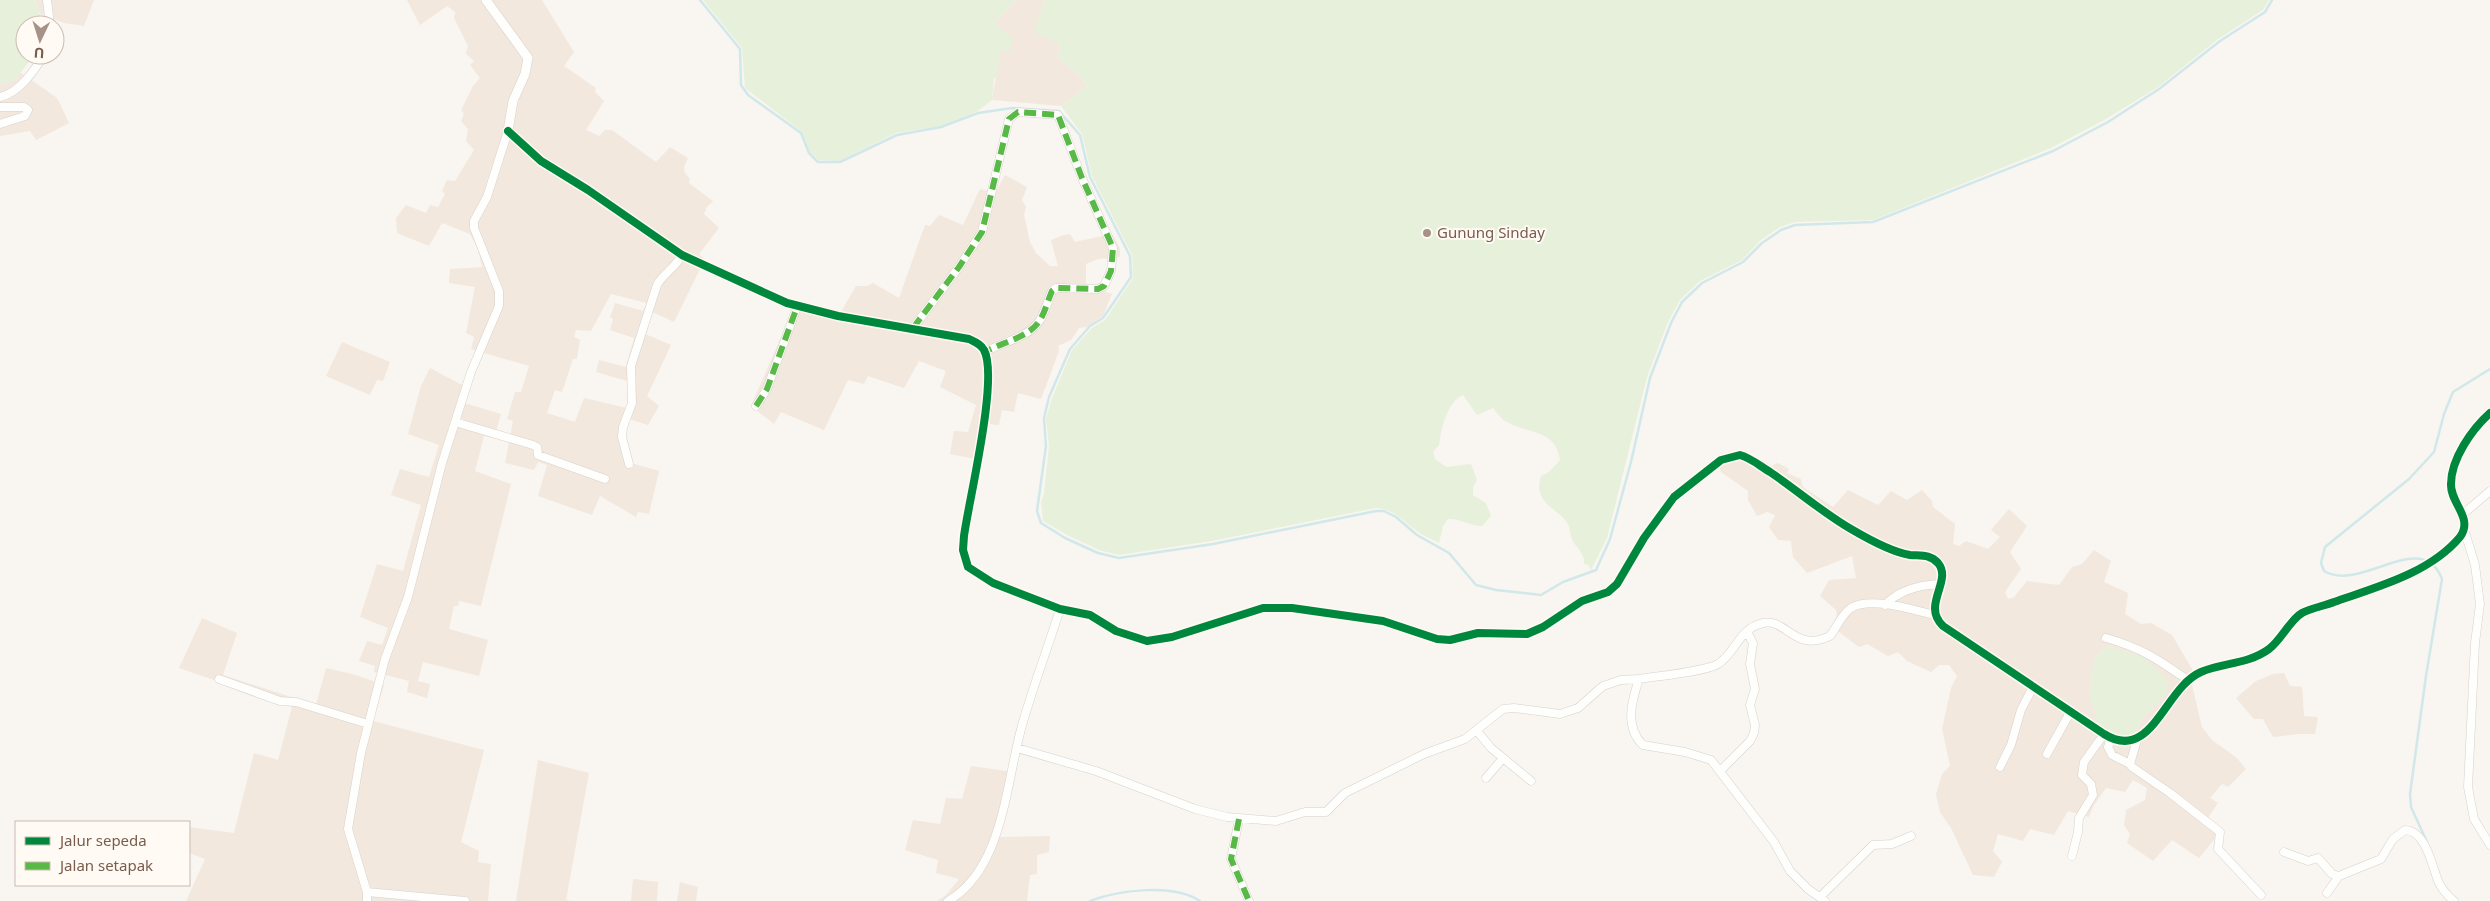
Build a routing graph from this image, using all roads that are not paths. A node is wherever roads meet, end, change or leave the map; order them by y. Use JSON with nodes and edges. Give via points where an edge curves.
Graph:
{"nodes":[{"id":1,"x":47,"y":0,"type":"edge"},
{"id":2,"x":486,"y":0,"type":"edge"},
{"id":3,"x":49,"y":15,"type":"edge"},
{"id":4,"x":37,"y":65,"type":"edge"},
{"id":5,"x":1,"y":97,"type":"edge"},
{"id":6,"x":0,"y":108,"type":"edge"},
{"id":7,"x":0,"y":124,"type":"edge"},
{"id":8,"x":508,"y":131,"type":"junction"},
{"id":9,"x":682,"y":255,"type":"junction"},
{"id":10,"x":797,"y":307,"type":"junction"},
{"id":11,"x":913,"y":328,"type":"junction"},
{"id":12,"x":985,"y":352,"type":"junction"},
{"id":13,"x":756,"y":406,"type":"dead end"},
{"id":14,"x":2490,"y":413,"type":"edge"},
{"id":15,"x":455,"y":422,"type":"junction"},
{"id":16,"x":630,"y":464,"type":"dead end"},
{"id":17,"x":605,"y":479,"type":"dead end"},
{"id":18,"x":2490,"y":491,"type":"edge"},
{"id":19,"x":2463,"y":514,"type":"junction"},
{"id":20,"x":2464,"y":529,"type":"junction"},
{"id":21,"x":1940,"y":584,"type":"junction"},
{"id":22,"x":1885,"y":605,"type":"junction"},
{"id":23,"x":1060,"y":609,"type":"junction"},
{"id":24,"x":1935,"y":615,"type":"junction"},
{"id":25,"x":1747,"y":632,"type":"junction"},
{"id":26,"x":2106,"y":638,"type":"dead end"},
{"id":27,"x":219,"y":678,"type":"dead end"},
{"id":28,"x":1639,"y":679,"type":"junction"},
{"id":29,"x":2189,"y":681,"type":"junction"},
{"id":30,"x":2034,"y":688,"type":"junction"},
{"id":31,"x":2071,"y":711,"type":"junction"},
{"id":32,"x":368,"y":724,"type":"junction"},
{"id":33,"x":1477,"y":731,"type":"junction"},
{"id":34,"x":2104,"y":734,"type":"junction"},
{"id":35,"x":2111,"y":739,"type":"junction"},
{"id":36,"x":2137,"y":740,"type":"junction"},
{"id":37,"x":1017,"y":748,"type":"junction"},
{"id":38,"x":2048,"y":754,"type":"dead end"},
{"id":39,"x":1503,"y":758,"type":"junction"},
{"id":40,"x":2130,"y":764,"type":"junction"},
{"id":41,"x":2000,"y":767,"type":"dead end"},
{"id":42,"x":1720,"y":771,"type":"junction"},
{"id":43,"x":1486,"y":778,"type":"dead end"},
{"id":44,"x":1531,"y":781,"type":"dead end"},
{"id":45,"x":1239,"y":819,"type":"junction"},
{"id":46,"x":1911,"y":836,"type":"dead end"},
{"id":47,"x":2490,"y":844,"type":"edge"},
{"id":48,"x":2284,"y":852,"type":"dead end"},
{"id":49,"x":2072,"y":856,"type":"dead end"},
{"id":50,"x":2339,"y":876,"type":"junction"},
{"id":51,"x":367,"y":892,"type":"junction"},
{"id":52,"x":2327,"y":893,"type":"dead end"},
{"id":53,"x":2261,"y":895,"type":"dead end"},
{"id":54,"x":1823,"y":899,"type":"edge"},
{"id":55,"x":367,"y":901,"type":"edge"},
{"id":56,"x":465,"y":901,"type":"edge"},
{"id":57,"x":948,"y":901,"type":"edge"},
{"id":58,"x":1248,"y":901,"type":"edge"},
{"id":59,"x":2454,"y":901,"type":"edge"}],
"edges":[{"from":1,"to":3,"type":"street"},
{"from":2,"to":8,"type":"street","via":[[528,58],[513,101]]},
{"from":4,"to":5,"type":"street","via":[[14,90]]},
{"from":6,"to":7,"type":"street","via":[[24,107],[28,110],[25,116]]},
{"from":8,"to":9,"type":"street","via":[[541,160]]},
{"from":8,"to":15,"type":"street","via":[[490,188],[474,221],[499,291],[499,306],[476,357]]},
{"from":9,"to":10,"type":"street"},
{"from":9,"to":16,"type":"street","via":[[657,284],[632,361],[632,403],[622,438]]},
{"from":10,"to":11,"type":"street"},
{"from":10,"to":13,"type":"street","via":[[767,389]]},
{"from":11,"to":12,"type":"street","via":[[969,339],[978,343]]},
{"from":11,"to":12,"type":"street","via":[[982,232],[1009,119],[1018,112],[1058,116],[1113,248],[1111,271],[1104,286],[1098,289],[1056,288],[1039,322],[1032,329]]},
{"from":12,"to":23,"type":"street","via":[[989,386],[965,528],[965,560],[982,578]]},
{"from":14,"to":19,"type":"street","via":[[2472,433],[2452,473],[2452,495]]},
{"from":15,"to":17,"type":"street","via":[[534,445],[538,455]]},
{"from":15,"to":32,"type":"street","via":[[408,597],[385,660]]},
{"from":18,"to":19,"type":"street"},
{"from":19,"to":20,"type":"street"},
{"from":20,"to":29,"type":"street","via":[[2430,565],[2302,613],[2269,649],[2257,656],[2200,673]]},
{"from":20,"to":47,"type":"street","via":[[2475,566],[2480,604],[2474,652],[2468,787],[2474,819]]},
{"from":21,"to":22,"type":"street","via":[[1905,591]]},
{"from":21,"to":23,"type":"street","via":[[1940,567],[1928,556],[1900,552],[1850,529],[1794,488],[1740,455],[1721,460],[1674,496],[1617,584],[1608,592],[1582,601],[1527,634],[1478,633],[1450,640],[1437,639],[1383,621],[1292,608],[1263,608],[1172,638],[1147,641],[1116,631],[1090,615]]},
{"from":21,"to":24,"type":"street"},
{"from":22,"to":24,"type":"street"},
{"from":22,"to":25,"type":"street","via":[[1862,604],[1851,609],[1840,619],[1830,636],[1814,642],[1799,640],[1768,623],[1761,623]]},
{"from":23,"to":37,"type":"street"},
{"from":24,"to":30,"type":"street","via":[[1944,626]]},
{"from":25,"to":28,"type":"street","via":[[1719,664]]},
{"from":25,"to":42,"type":"street","via":[[1753,644],[1750,664],[1755,689],[1750,705],[1754,734]]},
{"from":26,"to":29,"type":"street","via":[[2153,655]]},
{"from":27,"to":32,"type":"street","via":[[280,701],[296,702]]},
{"from":28,"to":33,"type":"street","via":[[1620,680],[1603,686],[1578,708],[1560,714],[1514,708],[1503,710]]},
{"from":28,"to":42,"type":"street","via":[[1631,706],[1638,740],[1650,747],[1711,760]]},
{"from":29,"to":36,"type":"street"},
{"from":30,"to":31,"type":"street"},
{"from":30,"to":41,"type":"street","via":[[2021,710],[2011,745]]},
{"from":31,"to":34,"type":"street"},
{"from":31,"to":38,"type":"street"},
{"from":32,"to":51,"type":"street","via":[[348,822]]},
{"from":33,"to":39,"type":"street"},
{"from":33,"to":45,"type":"street","via":[[1371,778],[1344,793],[1326,812],[1305,812],[1276,821]]},
{"from":34,"to":35,"type":"street"},
{"from":34,"to":49,"type":"street","via":[[2082,767],[2082,775],[2092,784],[2093,798],[2079,818]]},
{"from":35,"to":36,"type":"street","via":[[2122,742]]},
{"from":35,"to":40,"type":"street","via":[[2108,747],[2112,755]]},
{"from":36,"to":40,"type":"street"},
{"from":37,"to":45,"type":"street","via":[[1096,771],[1195,809]]},
{"from":37,"to":57,"type":"street","via":[[992,846],[971,880]]},
{"from":39,"to":43,"type":"street"},
{"from":39,"to":44,"type":"street"},
{"from":40,"to":53,"type":"street","via":[[2220,832],[2218,849]]},
{"from":42,"to":54,"type":"street","via":[[1774,842],[1790,871]]},
{"from":45,"to":58,"type":"street","via":[[1231,859]]},
{"from":46,"to":54,"type":"street","via":[[1892,844],[1873,846]]},
{"from":48,"to":50,"type":"street","via":[[2308,861],[2318,858],[2332,874]]},
{"from":50,"to":52,"type":"street"},
{"from":50,"to":59,"type":"street","via":[[2381,859],[2393,839],[2400,832],[2409,830],[2423,844],[2439,882]]},
{"from":51,"to":55,"type":"street"},
{"from":51,"to":56,"type":"street"}]}
